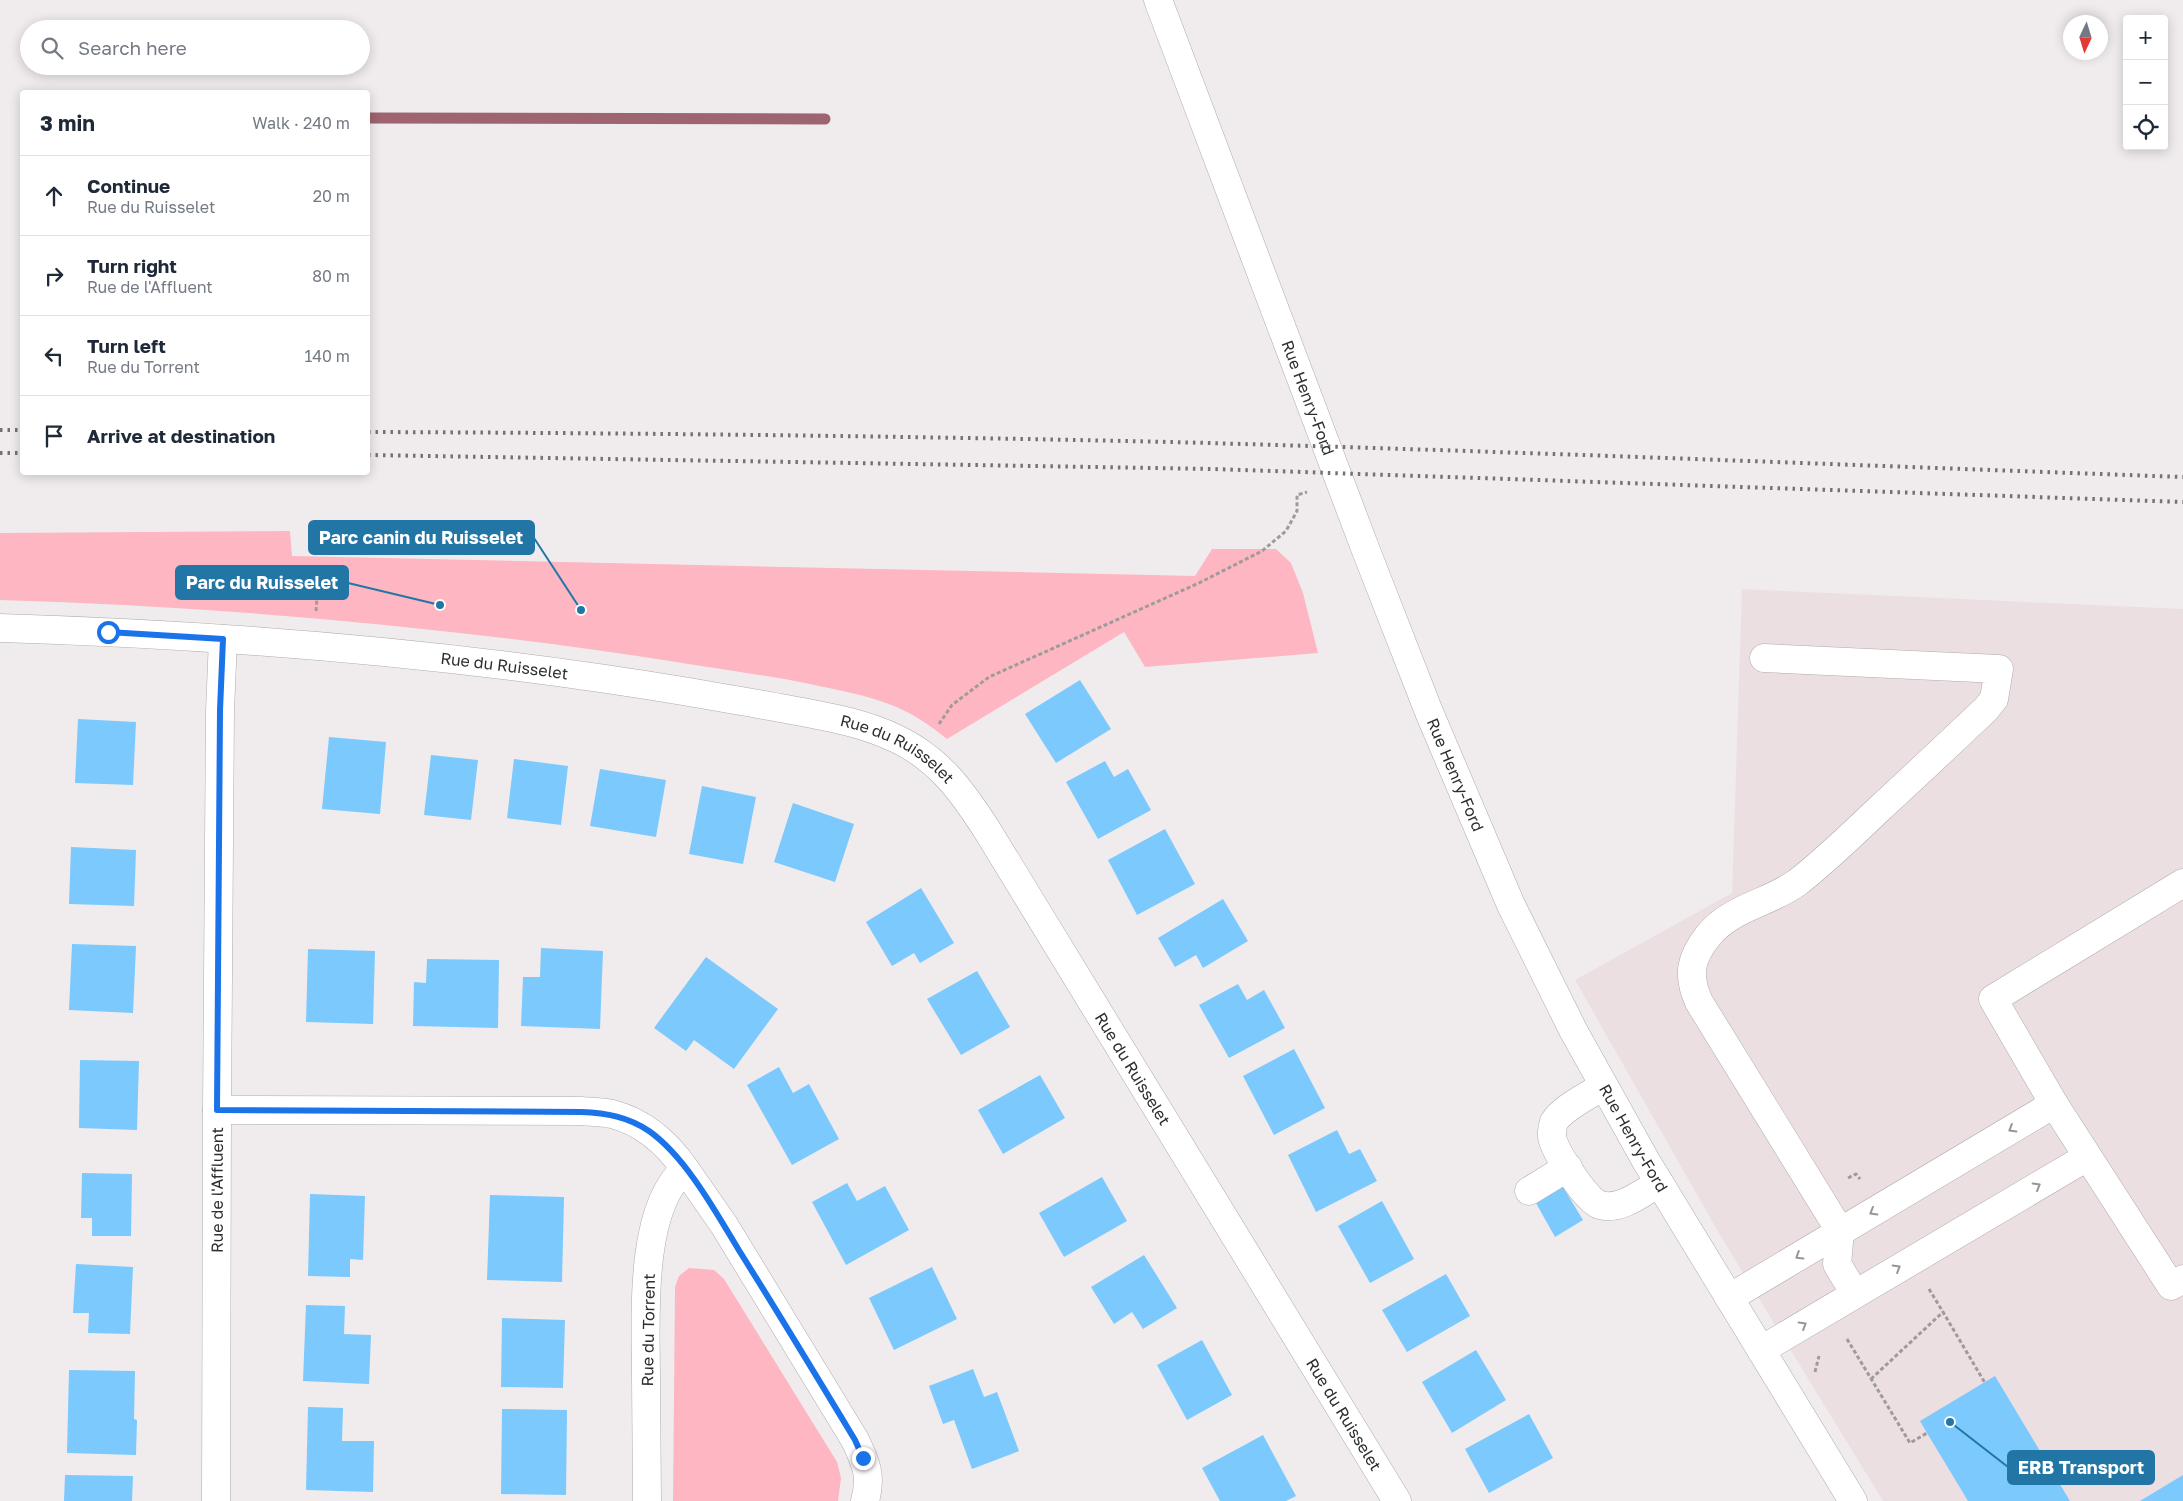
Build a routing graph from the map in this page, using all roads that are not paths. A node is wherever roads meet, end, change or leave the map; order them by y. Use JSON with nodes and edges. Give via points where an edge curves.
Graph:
{"nodes":[{"id":1,"x":1158,"y":0,"type":"edge"},
{"id":2,"x":0,"y":628,"type":"edge"},
{"id":3,"x":223,"y":639,"type":"junction"},
{"id":4,"x":1764,"y":658,"type":"dead end"},
{"id":5,"x":2183,"y":883,"type":"edge"},
{"id":6,"x":1604,"y":1086,"type":"junction"},
{"id":7,"x":2054,"y":1104,"type":"junction"},
{"id":8,"x":217,"y":1110,"type":"junction"},
{"id":9,"x":2087,"y":1156,"type":"junction"},
{"id":10,"x":1568,"y":1167,"type":"junction"},
{"id":11,"x":685,"y":1169,"type":"junction"},
{"id":12,"x":1659,"y":1183,"type":"junction"},
{"id":13,"x":1529,"y":1191,"type":"dead end"},
{"id":14,"x":1840,"y":1231,"type":"junction"},
{"id":15,"x":2183,"y":1279,"type":"edge"},
{"id":16,"x":1856,"y":1294,"type":"junction"},
{"id":17,"x":1729,"y":1298,"type":"junction"},
{"id":18,"x":1761,"y":1350,"type":"junction"},
{"id":19,"x":216,"y":1501,"type":"edge"},
{"id":20,"x":647,"y":1501,"type":"edge"},
{"id":21,"x":865,"y":1501,"type":"edge"},
{"id":22,"x":1397,"y":1501,"type":"edge"},
{"id":23,"x":1853,"y":1501,"type":"edge"}],
"edges":[{"from":1,"to":6,"type":"street","name":"Rue Henry-Ford","via":[[1429,712],[1511,905]]},
{"from":2,"to":3,"type":"street","name":"Rue du Ruisselet"},
{"from":3,"to":8,"type":"street","name":"Rue de l'Affluent"},
{"from":3,"to":22,"type":"street","name":"Rue du Ruisselet","via":[[566,673],[739,701],[852,722],[897,739],[920,752],[944,771],[987,830]]},
{"from":4,"to":14,"type":"street","via":[[1999,669],[1994,699],[1986,709],[1798,882],[1720,923],[1692,962],[1693,989],[1699,1002]]},
{"from":5,"to":7,"type":"street","via":[[1993,999]]},
{"from":6,"to":10,"type":"street","via":[[1555,1121],[1552,1140]]},
{"from":6,"to":12,"type":"street","name":"Rue Henry-Ford"},
{"from":7,"to":9,"type":"street"},
{"from":7,"to":14,"type":"street","one_way":true},
{"from":8,"to":11,"type":"street","via":[[571,1111],[610,1114],[649,1132],[666,1145]]},
{"from":8,"to":19,"type":"street","name":"Rue de l'Affluent"},
{"from":9,"to":15,"type":"street","via":[[2171,1286]]},
{"from":16,"to":9,"type":"street","one_way":true},
{"from":10,"to":12,"type":"street","via":[[1585,1193],[1599,1205],[1609,1206],[1631,1200]]},
{"from":10,"to":13,"type":"street"},
{"from":11,"to":20,"type":"street","name":"Rue du Torrent","via":[[673,1181],[654,1226],[647,1283]]},
{"from":11,"to":21,"type":"street","via":[[728,1232],[855,1440],[868,1474]]},
{"from":12,"to":17,"type":"street","name":"Rue Henry-Ford"},
{"from":14,"to":16,"type":"street","via":[[1837,1264]]},
{"from":14,"to":17,"type":"street","one_way":true},
{"from":18,"to":16,"type":"street","one_way":true},
{"from":17,"to":18,"type":"street","name":"Rue Henry-Ford"},
{"from":18,"to":23,"type":"street","name":"Rue Henry-Ford"}]}
